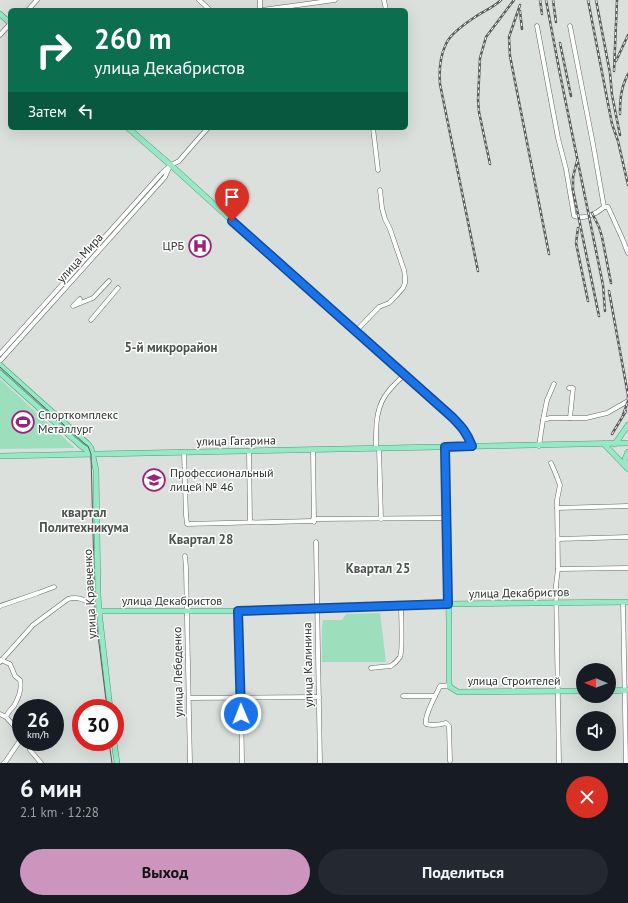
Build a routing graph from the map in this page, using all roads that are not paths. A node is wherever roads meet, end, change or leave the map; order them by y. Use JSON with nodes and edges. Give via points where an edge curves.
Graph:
{"nodes":[{"id":1,"x":37,"y":0,"type":"edge"},
{"id":2,"x":199,"y":0,"type":"edge"},
{"id":3,"x":335,"y":0,"type":"edge"},
{"id":4,"x":30,"y":8,"type":"edge"},
{"id":5,"x":208,"y":8,"type":"edge"},
{"id":6,"x":276,"y":8,"type":"edge"},
{"id":7,"x":0,"y":14,"type":"edge"},
{"id":8,"x":8,"y":21,"type":"edge"},
{"id":9,"x":8,"y":25,"type":"edge"},
{"id":10,"x":537,"y":26,"type":"dead end"},
{"id":11,"x":570,"y":26,"type":"dead end"},
{"id":12,"x":0,"y":34,"type":"edge"},
{"id":13,"x":130,"y":130,"type":"edge"},
{"id":14,"x":206,"y":130,"type":"edge"},
{"id":15,"x":373,"y":130,"type":"edge"},
{"id":16,"x":171,"y":165,"type":"junction"},
{"id":17,"x":378,"y":170,"type":"dead end"},
{"id":18,"x":380,"y":190,"type":"dead end"},
{"id":19,"x":604,"y":207,"type":"junction"},
{"id":20,"x":628,"y":253,"type":"edge"},
{"id":21,"x":86,"y":262,"type":"junction"},
{"id":22,"x":109,"y":281,"type":"dead end"},
{"id":23,"x":118,"y":288,"type":"dead end"},
{"id":24,"x":80,"y":299,"type":"dead end"},
{"id":25,"x":91,"y":320,"type":"dead end"},
{"id":26,"x":356,"y":331,"type":"junction"},
{"id":27,"x":0,"y":354,"type":"edge"},
{"id":28,"x":0,"y":361,"type":"edge"},
{"id":29,"x":0,"y":365,"type":"edge"},
{"id":30,"x":7,"y":371,"type":"junction"},
{"id":31,"x":1,"y":375,"type":"edge"},
{"id":32,"x":404,"y":375,"type":"junction"},
{"id":33,"x":554,"y":384,"type":"dead end"},
{"id":34,"x":23,"y":386,"type":"junction"},
{"id":35,"x":569,"y":388,"type":"dead end"},
{"id":36,"x":19,"y":391,"type":"junction"},
{"id":37,"x":628,"y":401,"type":"edge"},
{"id":38,"x":570,"y":418,"type":"junction"},
{"id":39,"x":61,"y":419,"type":"junction"},
{"id":40,"x":543,"y":420,"type":"junction"},
{"id":41,"x":56,"y":424,"type":"junction"},
{"id":42,"x":628,"y":425,"type":"edge"},
{"id":43,"x":628,"y":443,"type":"edge"},
{"id":44,"x":88,"y":444,"type":"junction"},
{"id":45,"x":604,"y":444,"type":"junction"},
{"id":46,"x":615,"y":444,"type":"junction"},
{"id":47,"x":472,"y":446,"type":"junction"},
{"id":48,"x":538,"y":446,"type":"junction"},
{"id":49,"x":445,"y":447,"type":"junction"},
{"id":50,"x":84,"y":448,"type":"junction"},
{"id":51,"x":378,"y":448,"type":"junction"},
{"id":52,"x":313,"y":450,"type":"junction"},
{"id":53,"x":249,"y":451,"type":"junction"},
{"id":54,"x":628,"y":452,"type":"edge"},
{"id":55,"x":184,"y":453,"type":"junction"},
{"id":56,"x":92,"y":454,"type":"junction"},
{"id":57,"x":0,"y":456,"type":"edge"},
{"id":58,"x":551,"y":463,"type":"dead end"},
{"id":59,"x":627,"y":469,"type":"edge"},
{"id":60,"x":628,"y":506,"type":"edge"},
{"id":61,"x":557,"y":508,"type":"junction"},
{"id":62,"x":447,"y":518,"type":"junction"},
{"id":63,"x":380,"y":519,"type":"junction"},
{"id":64,"x":314,"y":521,"type":"junction"},
{"id":65,"x":250,"y":522,"type":"junction"},
{"id":66,"x":628,"y":537,"type":"edge"},
{"id":67,"x":558,"y":539,"type":"junction"},
{"id":68,"x":316,"y":542,"type":"dead end"},
{"id":69,"x":185,"y":556,"type":"dead end"},
{"id":70,"x":628,"y":568,"type":"edge"},
{"id":71,"x":558,"y":569,"type":"junction"},
{"id":72,"x":54,"y":586,"type":"dead end"},
{"id":73,"x":625,"y":602,"type":"edge"},
{"id":74,"x":89,"y":603,"type":"dead end"},
{"id":75,"x":557,"y":603,"type":"junction"},
{"id":76,"x":448,"y":604,"type":"junction"},
{"id":77,"x":0,"y":606,"type":"edge"},
{"id":78,"x":401,"y":606,"type":"junction"},
{"id":79,"x":317,"y":608,"type":"junction"},
{"id":80,"x":99,"y":611,"type":"junction"},
{"id":81,"x":187,"y":611,"type":"junction"},
{"id":82,"x":238,"y":611,"type":"junction"},
{"id":83,"x":1,"y":661,"type":"edge"},
{"id":84,"x":371,"y":668,"type":"dead end"},
{"id":85,"x":449,"y":684,"type":"junction"},
{"id":86,"x":626,"y":690,"type":"edge"},
{"id":87,"x":558,"y":691,"type":"junction"},
{"id":88,"x":576,"y":691,"type":"edge"},
{"id":89,"x":616,"y":691,"type":"edge"},
{"id":90,"x":403,"y":696,"type":"dead end"},
{"id":91,"x":435,"y":696,"type":"junction"},
{"id":92,"x":319,"y":697,"type":"junction"},
{"id":93,"x":189,"y":698,"type":"junction"},
{"id":94,"x":241,"y":698,"type":"junction"},
{"id":95,"x":109,"y":699,"type":"edge"},
{"id":96,"x":0,"y":715,"type":"edge"},
{"id":97,"x":6,"y":717,"type":"junction"},
{"id":98,"x":12,"y":724,"type":"edge"},
{"id":99,"x":12,"y":751,"type":"edge"},
{"id":100,"x":31,"y":751,"type":"edge"},
{"id":101,"x":115,"y":751,"type":"edge"},
{"id":102,"x":450,"y":761,"type":"dead end"},
{"id":103,"x":4,"y":763,"type":"edge"},
{"id":104,"x":41,"y":763,"type":"edge"},
{"id":105,"x":117,"y":763,"type":"edge"},
{"id":106,"x":190,"y":763,"type":"edge"},
{"id":107,"x":242,"y":763,"type":"edge"},
{"id":108,"x":320,"y":763,"type":"edge"},
{"id":109,"x":559,"y":763,"type":"edge"},
{"id":110,"x":626,"y":763,"type":"edge"}],
"edges":[{"from":1,"to":4,"type":"street"},
{"from":2,"to":5,"type":"street"},
{"from":3,"to":6,"type":"street"},
{"from":7,"to":8,"type":"main road"},
{"from":9,"to":12,"type":"street"},
{"from":10,"to":19,"type":"street","via":[[574,216],[588,216]]},
{"from":11,"to":19,"type":"street"},
{"from":13,"to":16,"type":"main road"},
{"from":14,"to":16,"type":"street","name":"улица Мира","via":[[179,161]]},
{"from":15,"to":17,"type":"street"},
{"from":16,"to":21,"type":"street","name":"улица Мира","via":[[165,177]]},
{"from":16,"to":26,"type":"main road"},
{"from":18,"to":26,"type":"street","via":[[384,213],[404,270],[405,283],[389,303],[379,307]]},
{"from":19,"to":20,"type":"street","via":[[608,208]]},
{"from":21,"to":27,"type":"street","name":"улица Мира"},
{"from":21,"to":28,"type":"street","name":"улица Мира"},
{"from":22,"to":24,"type":"street","via":[[93,298],[73,306]]},
{"from":23,"to":25,"type":"street"},
{"from":26,"to":32,"type":"main road"},
{"from":29,"to":30,"type":"main road","name":"улица Кравченко"},
{"from":30,"to":31,"type":"street"},
{"from":30,"to":34,"type":"main road","name":"улица Кравченко"},
{"from":31,"to":36,"type":"main road"},
{"from":32,"to":47,"type":"main road","via":[[463,428]]},
{"from":32,"to":51,"type":"street","via":[[389,390],[381,403],[376,422]]},
{"from":33,"to":40,"type":"street","via":[[547,400]]},
{"from":34,"to":36,"type":"street"},
{"from":34,"to":39,"type":"main road","name":"улица Кравченко"},
{"from":35,"to":38,"type":"street","via":[[573,388]]},
{"from":36,"to":41,"type":"main road"},
{"from":37,"to":38,"type":"street","via":[[607,413],[586,418]]},
{"from":38,"to":40,"type":"street"},
{"from":39,"to":41,"type":"street"},
{"from":39,"to":44,"type":"main road","name":"улица Кравченко"},
{"from":40,"to":48,"type":"street"},
{"from":41,"to":50,"type":"main road"},
{"from":42,"to":46,"type":"main road"},
{"from":43,"to":46,"type":"main road","name":"улица Гагарина"},
{"from":44,"to":50,"type":"street"},
{"from":44,"to":56,"type":"main road","name":"улица Кравченко"},
{"from":45,"to":46,"type":"main road","name":"улица Гагарина"},
{"from":45,"to":48,"type":"main road","name":"улица Гагарина"},
{"from":45,"to":59,"type":"main road"},
{"from":47,"to":48,"type":"main road","name":"улица Гагарина"},
{"from":47,"to":49,"type":"main road","name":"улица Гагарина"},
{"from":49,"to":51,"type":"main road","name":"улица Гагарина"},
{"from":49,"to":62,"type":"main road"},
{"from":50,"to":56,"type":"main road"},
{"from":51,"to":52,"type":"main road","name":"улица Гагарина"},
{"from":51,"to":63,"type":"street"},
{"from":52,"to":53,"type":"main road","name":"улица Гагарина"},
{"from":52,"to":64,"type":"street"},
{"from":53,"to":55,"type":"main road","name":"улица Гагарина"},
{"from":53,"to":65,"type":"street"},
{"from":54,"to":59,"type":"main road","via":[[625,459]]},
{"from":55,"to":56,"type":"main road","name":"улица Гагарина"},
{"from":55,"to":65,"type":"street","via":[[187,524]]},
{"from":56,"to":57,"type":"main road","name":"улица Гагарина"},
{"from":56,"to":80,"type":"main road","name":"улица Кравченко","via":[[96,470]]},
{"from":58,"to":61,"type":"street","via":[[560,485]]},
{"from":60,"to":61,"type":"street"},
{"from":61,"to":67,"type":"street"},
{"from":62,"to":63,"type":"street"},
{"from":62,"to":76,"type":"main road"},
{"from":63,"to":64,"type":"street"},
{"from":64,"to":65,"type":"street"},
{"from":66,"to":67,"type":"street"},
{"from":67,"to":71,"type":"street"},
{"from":68,"to":79,"type":"street","name":"улица Калинина"},
{"from":69,"to":81,"type":"street","name":"улица Лебеденко"},
{"from":70,"to":71,"type":"street"},
{"from":71,"to":75,"type":"street"},
{"from":72,"to":77,"type":"street"},
{"from":73,"to":75,"type":"main road","name":"улица Декабристов"},
{"from":73,"to":86,"type":"street"},
{"from":74,"to":83,"type":"street","via":[[84,600],[68,599],[33,626]]},
{"from":75,"to":76,"type":"main road","name":"улица Декабристов"},
{"from":75,"to":87,"type":"street"},
{"from":76,"to":78,"type":"main road","name":"улица Декабристов"},
{"from":76,"to":85,"type":"main road"},
{"from":78,"to":79,"type":"main road","name":"улица Декабристов"},
{"from":78,"to":84,"type":"street","via":[[400,657],[391,666]]},
{"from":79,"to":82,"type":"main road","name":"улица Декабристов"},
{"from":79,"to":92,"type":"street","name":"улица Калинина"},
{"from":80,"to":81,"type":"main road","name":"улица Декабристов"},
{"from":80,"to":95,"type":"main road","name":"улица Кравченко"},
{"from":81,"to":82,"type":"main road","name":"улица Декабристов"},
{"from":81,"to":93,"type":"street","name":"улица Лебеденко"},
{"from":82,"to":94,"type":"street"},
{"from":83,"to":97,"type":"street","via":[[10,664],[21,684],[15,703]]},
{"from":85,"to":87,"type":"main road","name":"улица Строителей","via":[[458,692]]},
{"from":85,"to":91,"type":"street","via":[[440,686]]},
{"from":86,"to":89,"type":"main road"},
{"from":86,"to":110,"type":"street"},
{"from":87,"to":88,"type":"main road","name":"улица Строителей"},
{"from":87,"to":109,"type":"street"},
{"from":90,"to":91,"type":"street"},
{"from":91,"to":102,"type":"street","via":[[425,722],[435,726],[446,723],[449,726]]},
{"from":92,"to":94,"type":"street"},
{"from":92,"to":108,"type":"street","name":"улица Калинина"},
{"from":93,"to":94,"type":"street"},
{"from":93,"to":106,"type":"street","name":"улица Лебеденко"},
{"from":94,"to":107,"type":"street"},
{"from":96,"to":97,"type":"street"},
{"from":97,"to":98,"type":"street"},
{"from":99,"to":103,"type":"street"},
{"from":100,"to":104,"type":"street"},
{"from":101,"to":105,"type":"main road"}]}
